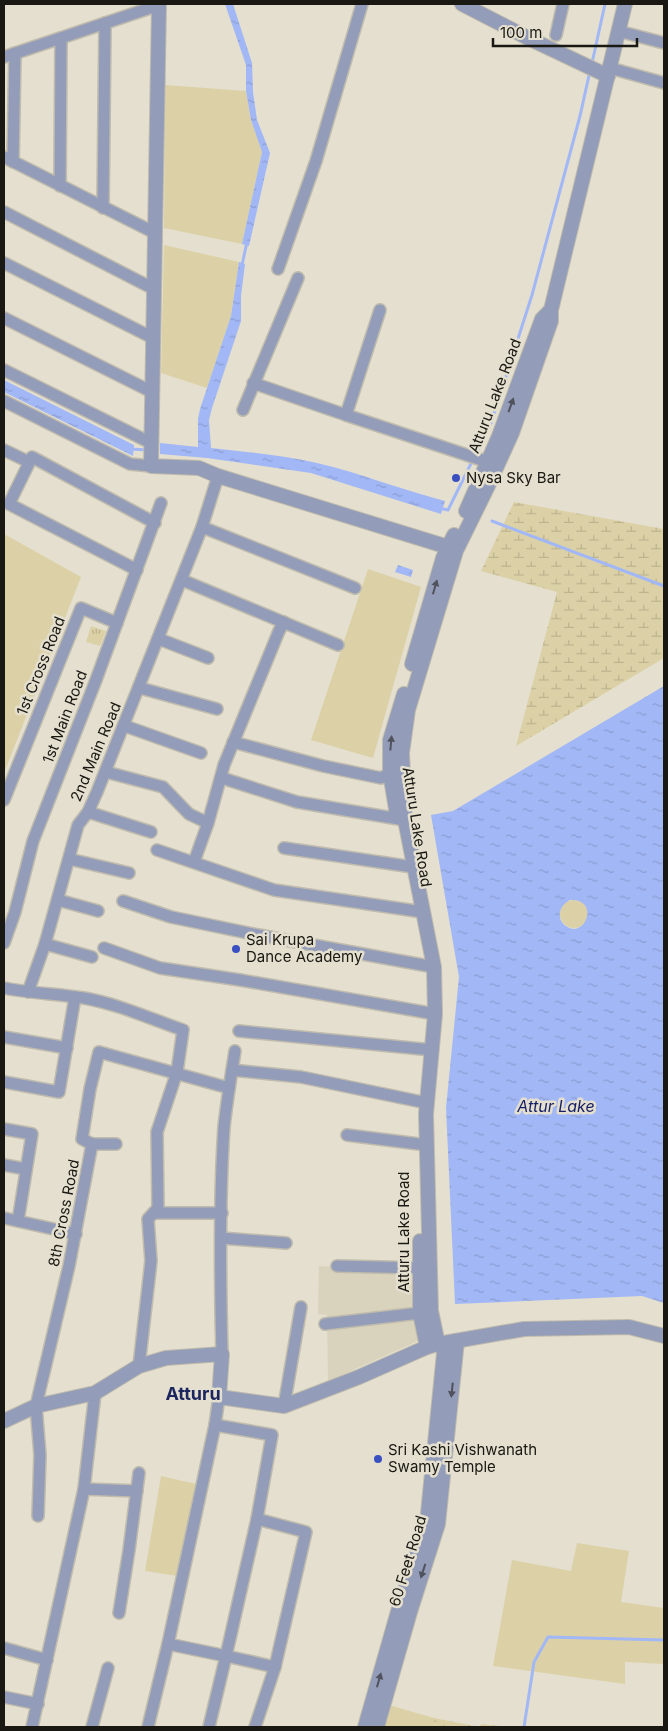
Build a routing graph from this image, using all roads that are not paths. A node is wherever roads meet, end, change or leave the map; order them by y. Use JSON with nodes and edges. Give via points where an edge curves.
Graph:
{"nodes":[{"id":1,"x":159,"y":4,"type":"edge"},
{"id":2,"x":362,"y":4,"type":"edge"},
{"id":3,"x":462,"y":4,"type":"edge"},
{"id":4,"x":563,"y":4,"type":"edge"},
{"id":5,"x":625,"y":4,"type":"edge"},
{"id":6,"x":105,"y":24,"type":"junction"},
{"id":7,"x":622,"y":32,"type":"dead end"},
{"id":8,"x":556,"y":35,"type":"dead end"},
{"id":9,"x":61,"y":38,"type":"junction"},
{"id":10,"x":664,"y":44,"type":"edge"},
{"id":11,"x":15,"y":53,"type":"junction"},
{"id":12,"x":4,"y":57,"type":"edge"},
{"id":13,"x":609,"y":72,"type":"junction"},
{"id":14,"x":664,"y":83,"type":"edge"},
{"id":15,"x":8,"y":160,"type":"edge"},
{"id":16,"x":60,"y":186,"type":"junction"},
{"id":17,"x":103,"y":208,"type":"junction"},
{"id":18,"x":4,"y":212,"type":"edge"},
{"id":19,"x":155,"y":233,"type":"junction"},
{"id":20,"x":4,"y":263,"type":"edge"},
{"id":21,"x":278,"y":269,"type":"dead end"},
{"id":22,"x":298,"y":278,"type":"dead end"},
{"id":23,"x":154,"y":289,"type":"junction"},
{"id":24,"x":380,"y":310,"type":"dead end"},
{"id":25,"x":4,"y":318,"type":"edge"},
{"id":26,"x":153,"y":338,"type":"junction"},
{"id":27,"x":4,"y":370,"type":"edge"},
{"id":28,"x":253,"y":383,"type":"junction"},
{"id":29,"x":152,"y":392,"type":"junction"},
{"id":30,"x":4,"y":401,"type":"edge"},
{"id":31,"x":243,"y":410,"type":"dead end"},
{"id":32,"x":346,"y":415,"type":"junction"},
{"id":33,"x":151,"y":443,"type":"junction"},
{"id":34,"x":4,"y":450,"type":"edge"},
{"id":35,"x":29,"y":462,"type":"junction"},
{"id":36,"x":493,"y":464,"type":"junction"},
{"id":37,"x":151,"y":466,"type":"junction"},
{"id":38,"x":218,"y":476,"type":"junction"},
{"id":39,"x":161,"y":503,"type":"dead end"},
{"id":40,"x":155,"y":523,"type":"junction"},
{"id":41,"x":202,"y":527,"type":"junction"},
{"id":42,"x":448,"y":547,"type":"junction"},
{"id":43,"x":137,"y":570,"type":"junction"},
{"id":44,"x":182,"y":580,"type":"junction"},
{"id":45,"x":355,"y":588,"type":"dead end"},
{"id":46,"x":284,"y":622,"type":"junction"},
{"id":47,"x":117,"y":623,"type":"junction"},
{"id":48,"x":159,"y":639,"type":"junction"},
{"id":49,"x":338,"y":645,"type":"dead end"},
{"id":50,"x":208,"y":658,"type":"dead end"},
{"id":51,"x":140,"y":688,"type":"junction"},
{"id":52,"x":217,"y":709,"type":"dead end"},
{"id":53,"x":124,"y":726,"type":"junction"},
{"id":54,"x":234,"y":742,"type":"junction"},
{"id":55,"x":201,"y":753,"type":"dead end"},
{"id":56,"x":106,"y":772,"type":"junction"},
{"id":57,"x":390,"y":774,"type":"junction"},
{"id":58,"x":222,"y":778,"type":"junction"},
{"id":59,"x":4,"y":800,"type":"edge"},
{"id":60,"x":88,"y":812,"type":"junction"},
{"id":61,"x":401,"y":819,"type":"junction"},
{"id":62,"x":208,"y":823,"type":"junction"},
{"id":63,"x":151,"y":832,"type":"dead end"},
{"id":64,"x":284,"y":848,"type":"dead end"},
{"id":65,"x":157,"y":850,"type":"dead end"},
{"id":66,"x":69,"y":858,"type":"junction"},
{"id":67,"x":194,"y":862,"type":"junction"},
{"id":68,"x":409,"y":866,"type":"junction"},
{"id":69,"x":130,"y":873,"type":"dead end"},
{"id":70,"x":58,"y":900,"type":"junction"},
{"id":71,"x":123,"y":901,"type":"dead end"},
{"id":72,"x":98,"y":911,"type":"dead end"},
{"id":73,"x":419,"y":912,"type":"junction"},
{"id":74,"x":4,"y":943,"type":"edge"},
{"id":75,"x":45,"y":944,"type":"junction"},
{"id":76,"x":104,"y":948,"type":"dead end"},
{"id":77,"x":92,"y":957,"type":"dead end"},
{"id":78,"x":430,"y":966,"type":"junction"},
{"id":79,"x":4,"y":988,"type":"edge"},
{"id":80,"x":28,"y":992,"type":"junction"},
{"id":81,"x":75,"y":997,"type":"junction"},
{"id":82,"x":431,"y":1013,"type":"junction"},
{"id":83,"x":239,"y":1030,"type":"dead end"},
{"id":84,"x":4,"y":1037,"type":"edge"},
{"id":85,"x":67,"y":1048,"type":"junction"},
{"id":86,"x":428,"y":1050,"type":"junction"},
{"id":87,"x":235,"y":1051,"type":"dead end"},
{"id":88,"x":232,"y":1070,"type":"junction"},
{"id":89,"x":177,"y":1072,"type":"junction"},
{"id":90,"x":4,"y":1082,"type":"edge"},
{"id":91,"x":229,"y":1088,"type":"junction"},
{"id":92,"x":423,"y":1102,"type":"junction"},
{"id":93,"x":4,"y":1130,"type":"edge"},
{"id":94,"x":347,"y":1135,"type":"dead end"},
{"id":95,"x":92,"y":1144,"type":"junction"},
{"id":96,"x":116,"y":1144,"type":"dead end"},
{"id":97,"x":423,"y":1145,"type":"junction"},
{"id":98,"x":4,"y":1165,"type":"edge"},
{"id":99,"x":26,"y":1169,"type":"junction"},
{"id":100,"x":154,"y":1213,"type":"junction"},
{"id":101,"x":222,"y":1213,"type":"junction"},
{"id":102,"x":4,"y":1218,"type":"edge"},
{"id":103,"x":18,"y":1221,"type":"junction"},
{"id":104,"x":76,"y":1234,"type":"junction"},
{"id":105,"x":221,"y":1238,"type":"junction"},
{"id":106,"x":286,"y":1244,"type":"dead end"},
{"id":107,"x":337,"y":1266,"type":"dead end"},
{"id":108,"x":420,"y":1268,"type":"junction"},
{"id":109,"x":301,"y":1307,"type":"dead end"},
{"id":110,"x":420,"y":1313,"type":"junction"},
{"id":111,"x":325,"y":1324,"type":"dead end"},
{"id":112,"x":664,"y":1336,"type":"edge"},
{"id":113,"x":442,"y":1344,"type":"junction"},
{"id":114,"x":222,"y":1354,"type":"junction"},
{"id":115,"x":139,"y":1366,"type":"junction"},
{"id":116,"x":95,"y":1393,"type":"junction"},
{"id":117,"x":219,"y":1396,"type":"junction"},
{"id":118,"x":36,"y":1406,"type":"junction"},
{"id":119,"x":284,"y":1406,"type":"junction"},
{"id":120,"x":4,"y":1421,"type":"edge"},
{"id":121,"x":215,"y":1425,"type":"junction"},
{"id":122,"x":139,"y":1473,"type":"dead end"},
{"id":123,"x":84,"y":1488,"type":"junction"},
{"id":124,"x":137,"y":1492,"type":"junction"},
{"id":125,"x":38,"y":1516,"type":"dead end"},
{"id":126,"x":257,"y":1519,"type":"junction"},
{"id":127,"x":119,"y":1613,"type":"dead end"},
{"id":128,"x":168,"y":1644,"type":"junction"},
{"id":129,"x":4,"y":1648,"type":"edge"},
{"id":130,"x":226,"y":1656,"type":"junction"},
{"id":131,"x":47,"y":1660,"type":"junction"},
{"id":132,"x":275,"y":1667,"type":"junction"},
{"id":133,"x":108,"y":1668,"type":"dead end"},
{"id":134,"x":4,"y":1697,"type":"edge"},
{"id":135,"x":38,"y":1704,"type":"junction"},
{"id":136,"x":32,"y":1727,"type":"edge"},
{"id":137,"x":92,"y":1727,"type":"edge"},
{"id":138,"x":148,"y":1727,"type":"edge"},
{"id":139,"x":209,"y":1727,"type":"edge"},
{"id":140,"x":255,"y":1727,"type":"edge"},
{"id":141,"x":365,"y":1727,"type":"edge"},
{"id":142,"x":377,"y":1727,"type":"edge"}],
"edges":[{"from":1,"to":6,"type":"street"},
{"from":1,"to":19,"type":"street"},
{"from":2,"to":21,"type":"street","via":[[316,161]]},
{"from":3,"to":13,"type":"street","via":[[528,38]]},
{"from":4,"to":8,"type":"street"},
{"from":5,"to":13,"type":"street","name":"Atturu Lake Road"},
{"from":6,"to":9,"type":"street"},
{"from":6,"to":17,"type":"street"},
{"from":7,"to":10,"type":"street"},
{"from":9,"to":11,"type":"street"},
{"from":9,"to":16,"type":"street"},
{"from":11,"to":12,"type":"street"},
{"from":11,"to":15,"type":"street"},
{"from":13,"to":14,"type":"street"},
{"from":13,"to":36,"type":"street","name":"Atturu Lake Road","via":[[551,310],[542,319],[499,436]]},
{"from":15,"to":16,"type":"street"},
{"from":16,"to":17,"type":"street"},
{"from":17,"to":19,"type":"street"},
{"from":18,"to":23,"type":"street"},
{"from":19,"to":23,"type":"street"},
{"from":20,"to":26,"type":"street"},
{"from":22,"to":28,"type":"street"},
{"from":23,"to":26,"type":"street"},
{"from":24,"to":32,"type":"street"},
{"from":25,"to":29,"type":"street"},
{"from":26,"to":29,"type":"street"},
{"from":27,"to":33,"type":"street"},
{"from":28,"to":31,"type":"street"},
{"from":28,"to":32,"type":"street"},
{"from":29,"to":33,"type":"street"},
{"from":30,"to":37,"type":"street","via":[[130,464]]},
{"from":32,"to":36,"type":"street"},
{"from":33,"to":37,"type":"street"},
{"from":34,"to":35,"type":"street"},
{"from":35,"to":40,"type":"street","via":[[32,457]]},
{"from":35,"to":43,"type":"street","via":[[9,504]]},
{"from":36,"to":42,"type":"street","name":"Atturu Lake Road"},
{"from":36,"to":61,"type":"street","name":"Atturu Lake Road","via":[[456,551],[408,710],[402,753]]},
{"from":37,"to":38,"type":"street","via":[[199,468]]},
{"from":38,"to":41,"type":"street","name":"2nd Main Road"},
{"from":38,"to":42,"type":"street"},
{"from":39,"to":40,"type":"street","name":"1st Main Road"},
{"from":40,"to":43,"type":"street","name":"1st Main Road"},
{"from":41,"to":44,"type":"street","name":"2nd Main Road"},
{"from":41,"to":45,"type":"street"},
{"from":57,"to":42,"type":"street","name":"Atturu Lake Road","one_way":true,"via":[[390,740]]},
{"from":43,"to":47,"type":"street","name":"1st Main Road"},
{"from":44,"to":46,"type":"street"},
{"from":44,"to":48,"type":"street","name":"2nd Main Road"},
{"from":46,"to":49,"type":"street"},
{"from":46,"to":54,"type":"street"},
{"from":47,"to":59,"type":"street","name":"1st Cross Road","via":[[81,608]]},
{"from":47,"to":74,"type":"street","name":"1st Main Road","via":[[33,841]]},
{"from":48,"to":50,"type":"street"},
{"from":48,"to":51,"type":"street","name":"2nd Main Road"},
{"from":51,"to":52,"type":"street"},
{"from":51,"to":53,"type":"street","name":"2nd Main Road"},
{"from":53,"to":55,"type":"street"},
{"from":53,"to":56,"type":"street","name":"2nd Main Road"},
{"from":54,"to":57,"type":"street","via":[[381,778]]},
{"from":54,"to":58,"type":"street"},
{"from":56,"to":60,"type":"street","name":"2nd Main Road"},
{"from":56,"to":62,"type":"street","via":[[163,787],[189,814]]},
{"from":57,"to":61,"type":"street","name":"Atturu Lake Road"},
{"from":58,"to":61,"type":"street","via":[[297,802]]},
{"from":58,"to":62,"type":"street"},
{"from":60,"to":63,"type":"street"},
{"from":60,"to":66,"type":"street","name":"2nd Main Road","via":[[78,825]]},
{"from":61,"to":68,"type":"street","name":"Atturu Lake Road"},
{"from":62,"to":67,"type":"street"},
{"from":64,"to":68,"type":"street"},
{"from":65,"to":67,"type":"street"},
{"from":66,"to":69,"type":"street"},
{"from":66,"to":70,"type":"street","name":"2nd Main Road"},
{"from":67,"to":73,"type":"street","via":[[274,890]]},
{"from":68,"to":73,"type":"street","name":"Atturu Lake Road"},
{"from":70,"to":72,"type":"street"},
{"from":70,"to":75,"type":"street","name":"2nd Main Road"},
{"from":71,"to":78,"type":"street","via":[[171,917]]},
{"from":73,"to":78,"type":"street","name":"Atturu Lake Road"},
{"from":75,"to":77,"type":"street"},
{"from":75,"to":80,"type":"street","name":"2nd Main Road"},
{"from":76,"to":82,"type":"street","via":[[160,968]]},
{"from":78,"to":82,"type":"street","name":"Atturu Lake Road"},
{"from":79,"to":80,"type":"street"},
{"from":80,"to":81,"type":"street"},
{"from":81,"to":85,"type":"street"},
{"from":81,"to":89,"type":"street","via":[[105,1003],[183,1030]]},
{"from":82,"to":86,"type":"street","name":"Atturu Lake Road"},
{"from":83,"to":86,"type":"street"},
{"from":84,"to":85,"type":"street"},
{"from":85,"to":90,"type":"street","via":[[59,1092]]},
{"from":86,"to":92,"type":"street","name":"Atturu Lake Road"},
{"from":87,"to":88,"type":"street"},
{"from":88,"to":91,"type":"street"},
{"from":88,"to":92,"type":"street","via":[[301,1077]]},
{"from":89,"to":91,"type":"street"},
{"from":89,"to":95,"type":"street","name":"8th Cross Road","via":[[99,1052],[82,1139]]},
{"from":89,"to":100,"type":"street","via":[[156,1132],[158,1208]]},
{"from":91,"to":101,"type":"street","via":[[224,1126]]},
{"from":92,"to":97,"type":"street","name":"Atturu Lake Road"},
{"from":93,"to":99,"type":"street","via":[[32,1134]]},
{"from":94,"to":97,"type":"street"},
{"from":95,"to":96,"type":"street"},
{"from":95,"to":104,"type":"street","name":"8th Cross Road"},
{"from":97,"to":108,"type":"street","name":"Atturu Lake Road"},
{"from":97,"to":113,"type":"street","name":"Atturu Lake Road","via":[[431,1311]]},
{"from":98,"to":99,"type":"street"},
{"from":99,"to":103,"type":"street"},
{"from":100,"to":101,"type":"street"},
{"from":100,"to":115,"type":"street","via":[[148,1219],[152,1261]]},
{"from":101,"to":105,"type":"street"},
{"from":102,"to":103,"type":"street"},
{"from":103,"to":104,"type":"street"},
{"from":104,"to":118,"type":"street","name":"8th Cross Road"},
{"from":105,"to":106,"type":"street"},
{"from":105,"to":114,"type":"street"},
{"from":107,"to":108,"type":"street"},
{"from":108,"to":110,"type":"street","name":"Atturu Lake Road"},
{"from":109,"to":119,"type":"street"},
{"from":110,"to":111,"type":"street"},
{"from":110,"to":113,"type":"street","name":"Atturu Lake Road"},
{"from":112,"to":113,"type":"street","via":[[629,1326],[524,1329]]},
{"from":113,"to":119,"type":"street"},
{"from":141,"to":113,"type":"street","name":"60 Feet Road","one_way":true,"via":[[427,1523]]},
{"from":113,"to":142,"type":"street","name":"60 Feet Road","one_way":true,"via":[[438,1524]]},
{"from":114,"to":115,"type":"street","via":[[166,1358]]},
{"from":114,"to":117,"type":"street"},
{"from":115,"to":116,"type":"street"},
{"from":116,"to":118,"type":"street"},
{"from":116,"to":123,"type":"street"},
{"from":117,"to":119,"type":"street"},
{"from":117,"to":121,"type":"street"},
{"from":118,"to":120,"type":"street"},
{"from":118,"to":125,"type":"street","name":"8th Cross Road","via":[[40,1455]]},
{"from":121,"to":126,"type":"street","via":[[272,1436]]},
{"from":121,"to":128,"type":"street"},
{"from":122,"to":124,"type":"street"},
{"from":123,"to":124,"type":"street"},
{"from":123,"to":131,"type":"street"},
{"from":124,"to":127,"type":"street"},
{"from":126,"to":130,"type":"street"},
{"from":126,"to":132,"type":"street","via":[[306,1532]]},
{"from":128,"to":130,"type":"street"},
{"from":128,"to":138,"type":"street"},
{"from":129,"to":131,"type":"street"},
{"from":130,"to":132,"type":"street"},
{"from":130,"to":139,"type":"street"},
{"from":131,"to":135,"type":"street"},
{"from":132,"to":140,"type":"street"},
{"from":133,"to":137,"type":"street"},
{"from":134,"to":135,"type":"street"},
{"from":135,"to":136,"type":"street"}]}
